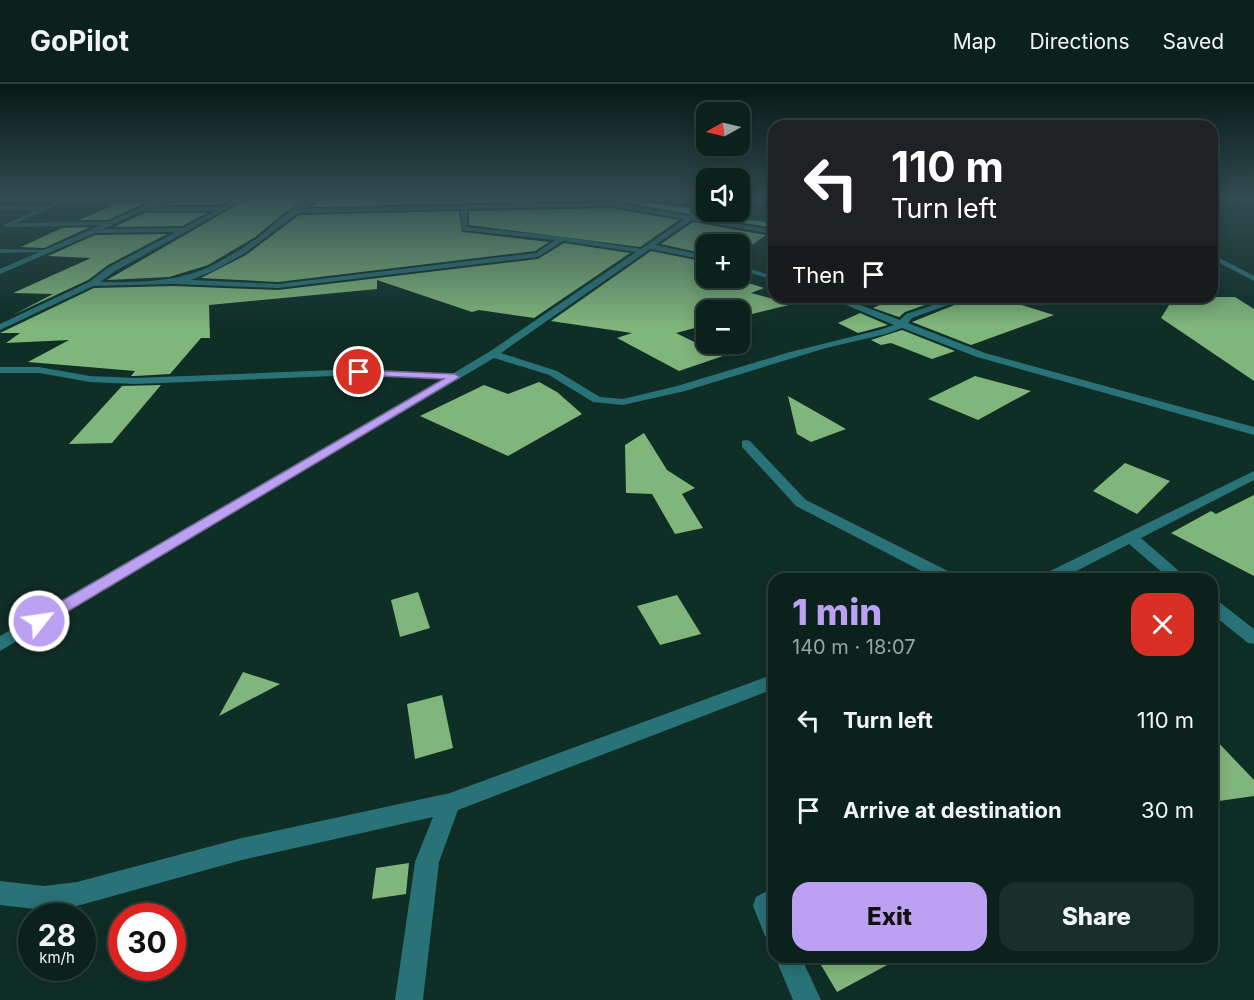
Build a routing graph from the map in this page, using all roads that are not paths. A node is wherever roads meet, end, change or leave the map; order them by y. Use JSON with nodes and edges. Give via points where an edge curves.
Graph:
{"nodes":[{"id":1,"x":72,"y":241,"type":"edge"},
{"id":2,"x":166,"y":241,"type":"edge"},
{"id":3,"x":258,"y":241,"type":"edge"},
{"id":4,"x":559,"y":241,"type":"edge"},
{"id":5,"x":578,"y":241,"type":"edge"},
{"id":6,"x":657,"y":241,"type":"edge"},
{"id":7,"x":645,"y":248,"type":"junction"},
{"id":8,"x":50,"y":250,"type":"junction"},
{"id":9,"x":0,"y":251,"type":"edge"},
{"id":10,"x":696,"y":256,"type":"edge"},
{"id":11,"x":1218,"y":259,"type":"edge"},
{"id":12,"x":750,"y":271,"type":"edge"},
{"id":13,"x":0,"y":272,"type":"edge"},
{"id":14,"x":768,"y":276,"type":"edge"},
{"id":15,"x":1254,"y":279,"type":"edge"},
{"id":16,"x":170,"y":281,"type":"junction"},
{"id":17,"x":92,"y":284,"type":"junction"},
{"id":18,"x":847,"y":303,"type":"edge"},
{"id":19,"x":948,"y":303,"type":"edge"},
{"id":20,"x":904,"y":325,"type":"junction"},
{"id":21,"x":0,"y":327,"type":"edge"},
{"id":22,"x":493,"y":354,"type":"junction"},
{"id":23,"x":0,"y":370,"type":"edge"},
{"id":24,"x":455,"y":377,"type":"junction"},
{"id":25,"x":1254,"y":431,"type":"edge"},
{"id":26,"x":746,"y":444,"type":"dead end"},
{"id":27,"x":1254,"y":475,"type":"edge"},
{"id":28,"x":1131,"y":538,"type":"junction"},
{"id":29,"x":938,"y":573,"type":"edge"},
{"id":30,"x":1060,"y":573,"type":"edge"},
{"id":31,"x":1173,"y":573,"type":"edge"},
{"id":32,"x":1218,"y":610,"type":"edge"},
{"id":33,"x":1254,"y":638,"type":"edge"},
{"id":34,"x":0,"y":644,"type":"edge"},
{"id":35,"x":768,"y":683,"type":"edge"},
{"id":36,"x":450,"y":803,"type":"junction"},
{"id":37,"x":0,"y":893,"type":"edge"},
{"id":38,"x":791,"y":963,"type":"edge"},
{"id":39,"x":409,"y":1000,"type":"edge"},
{"id":40,"x":807,"y":1000,"type":"edge"}],
"edges":[{"from":1,"to":8,"type":"street"},
{"from":2,"to":17,"type":"street"},
{"from":3,"to":16,"type":"street","via":[[200,274]]},
{"from":4,"to":16,"type":"street","via":[[538,255],[289,285]]},
{"from":5,"to":7,"type":"street"},
{"from":6,"to":7,"type":"street"},
{"from":7,"to":10,"type":"street"},
{"from":7,"to":22,"type":"street"},
{"from":8,"to":9,"type":"street"},
{"from":8,"to":13,"type":"street"},
{"from":11,"to":15,"type":"street"},
{"from":12,"to":14,"type":"street"},
{"from":16,"to":17,"type":"street"},
{"from":17,"to":21,"type":"street"},
{"from":18,"to":20,"type":"street"},
{"from":19,"to":20,"type":"street","via":[[909,316]]},
{"from":20,"to":22,"type":"street","via":[[623,402],[597,400],[553,373]]},
{"from":20,"to":25,"type":"street","via":[[981,355]]},
{"from":22,"to":24,"type":"street"},
{"from":23,"to":24,"type":"street","via":[[39,370],[90,379],[135,381],[359,372]]},
{"from":24,"to":34,"type":"street"},
{"from":26,"to":29,"type":"street","via":[[801,504]]},
{"from":27,"to":28,"type":"street"},
{"from":28,"to":30,"type":"street"},
{"from":28,"to":31,"type":"street"},
{"from":32,"to":33,"type":"street"},
{"from":35,"to":36,"type":"street"},
{"from":36,"to":37,"type":"street","via":[[242,849],[76,894],[44,898]]},
{"from":36,"to":39,"type":"street","via":[[427,862]]},
{"from":38,"to":40,"type":"street"}]}
